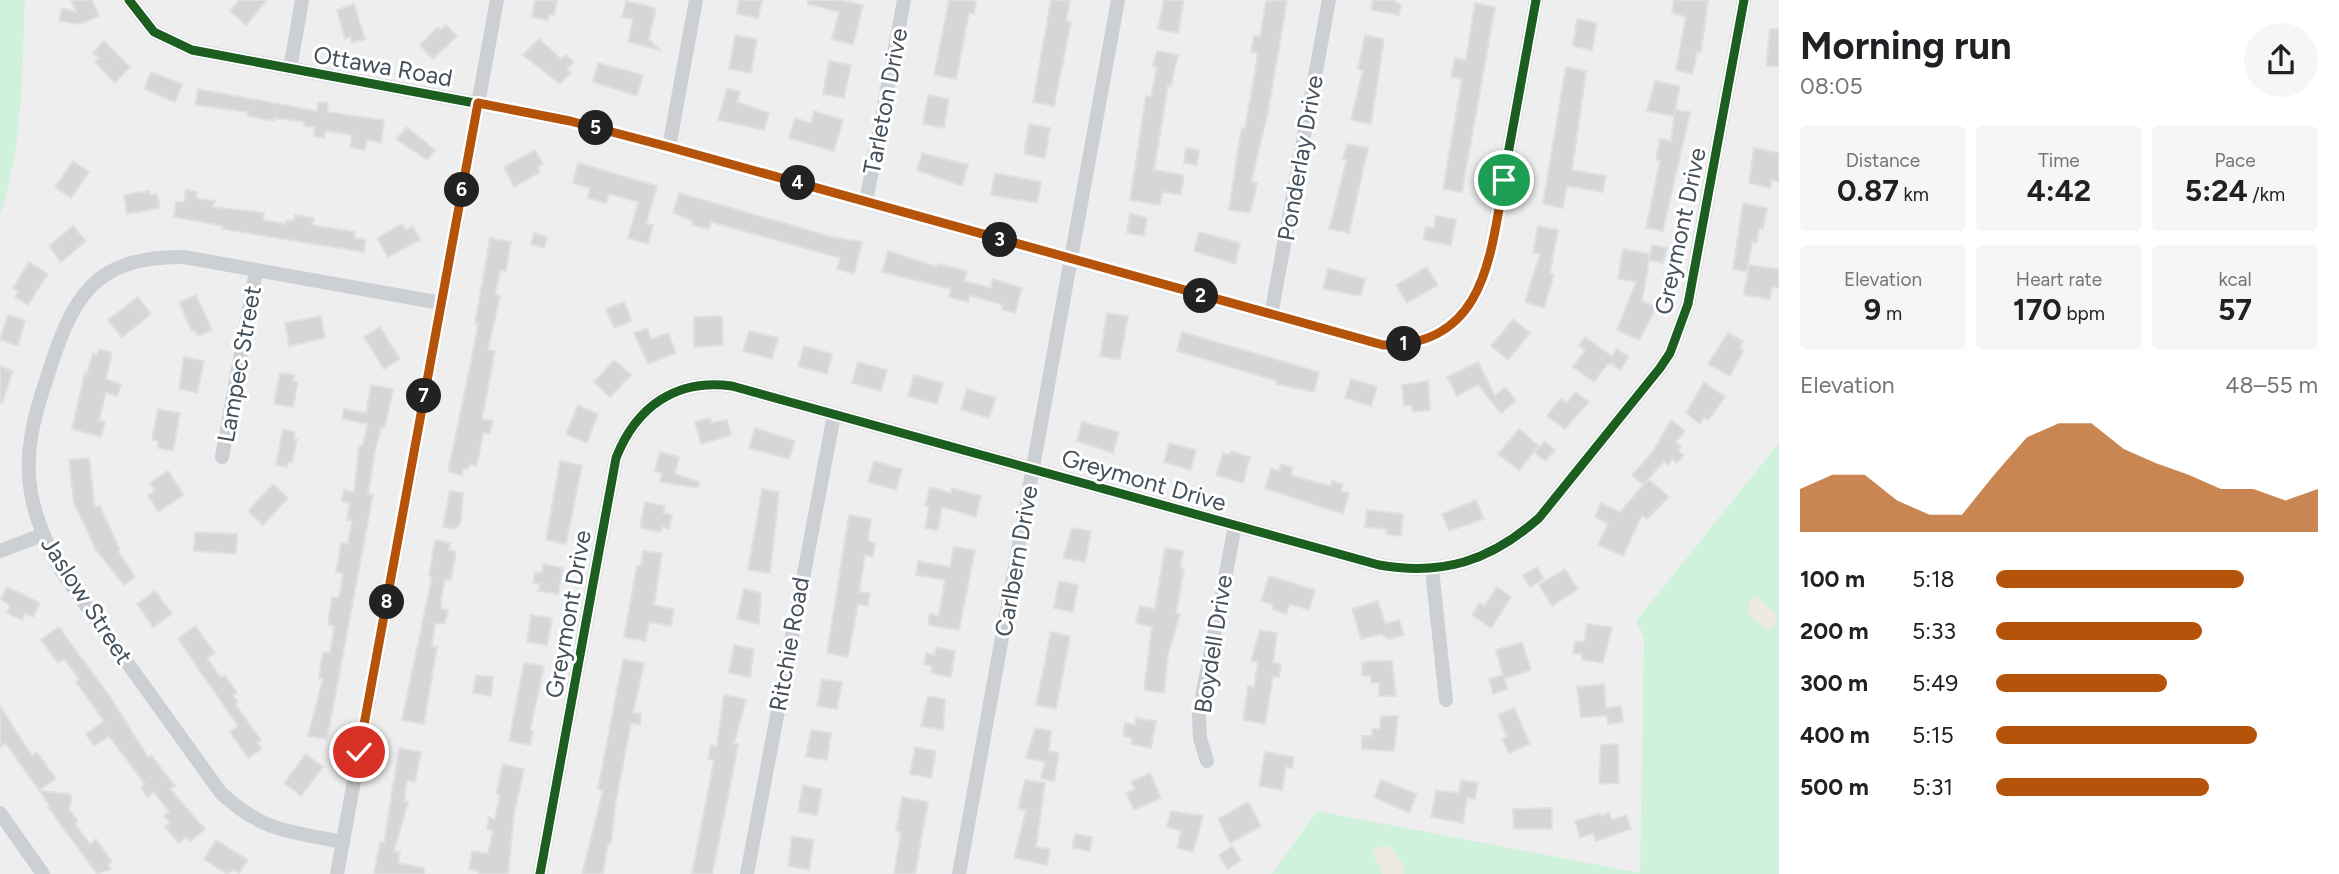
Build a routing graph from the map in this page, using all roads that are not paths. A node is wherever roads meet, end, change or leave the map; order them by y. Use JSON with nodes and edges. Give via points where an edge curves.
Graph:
{"nodes":[{"id":1,"x":129,"y":0,"type":"edge"},
{"id":2,"x":302,"y":0,"type":"edge"},
{"id":3,"x":497,"y":0,"type":"edge"},
{"id":4,"x":696,"y":0,"type":"edge"},
{"id":5,"x":904,"y":0,"type":"edge"},
{"id":6,"x":1118,"y":0,"type":"edge"},
{"id":7,"x":1329,"y":0,"type":"edge"},
{"id":8,"x":1536,"y":0,"type":"edge"},
{"id":9,"x":1744,"y":0,"type":"edge"},
{"id":10,"x":290,"y":69,"type":"junction"},
{"id":11,"x":478,"y":103,"type":"junction"},
{"id":12,"x":669,"y":147,"type":"junction"},
{"id":13,"x":866,"y":202,"type":"junction"},
{"id":14,"x":1071,"y":260,"type":"junction"},
{"id":15,"x":256,"y":271,"type":"junction"},
{"id":16,"x":441,"y":303,"type":"junction"},
{"id":17,"x":1271,"y":315,"type":"junction"},
{"id":18,"x":834,"y":415,"type":"junction"},
{"id":19,"x":222,"y":457,"type":"dead end"},
{"id":20,"x":1033,"y":469,"type":"junction"},
{"id":21,"x":1235,"y":526,"type":"junction"},
{"id":22,"x":42,"y":535,"type":"junction"},
{"id":23,"x":0,"y":551,"type":"edge"},
{"id":24,"x":1432,"y":570,"type":"junction"},
{"id":25,"x":1446,"y":700,"type":"dead end"},
{"id":26,"x":1207,"y":761,"type":"dead end"},
{"id":27,"x":0,"y":813,"type":"edge"},
{"id":28,"x":343,"y":842,"type":"junction"},
{"id":29,"x":43,"y":874,"type":"edge"},
{"id":30,"x":337,"y":874,"type":"edge"},
{"id":31,"x":540,"y":874,"type":"edge"},
{"id":32,"x":747,"y":874,"type":"edge"},
{"id":33,"x":959,"y":874,"type":"edge"}],
"edges":[{"from":1,"to":10,"type":"street","name":"Ottawa Road","via":[[154,32],[182,48]]},
{"from":2,"to":10,"type":"street"},
{"from":3,"to":11,"type":"street"},
{"from":4,"to":12,"type":"street"},
{"from":5,"to":13,"type":"street","name":"Tarleton Drive"},
{"from":6,"to":14,"type":"street","name":"Carlbern Drive"},
{"from":7,"to":17,"type":"street","name":"Ponderlay Drive"},
{"from":8,"to":17,"type":"street","name":"Ottawa Road","via":[[1487,270],[1473,301],[1459,318],[1420,341],[1390,345]]},
{"from":9,"to":24,"type":"street","name":"Greymont Drive","via":[[1688,304],[1670,352],[1539,518],[1518,537],[1487,554]]},
{"from":10,"to":11,"type":"street","name":"Ottawa Road"},
{"from":11,"to":12,"type":"street","name":"Ottawa Road"},
{"from":11,"to":16,"type":"street"},
{"from":12,"to":13,"type":"street","name":"Ottawa Road"},
{"from":13,"to":14,"type":"street","name":"Ottawa Road"},
{"from":14,"to":17,"type":"street","name":"Ottawa Road"},
{"from":14,"to":20,"type":"street","name":"Carlbern Drive"},
{"from":15,"to":16,"type":"street","name":"Jaslow Street"},
{"from":15,"to":19,"type":"street","name":"Lampec Street"},
{"from":15,"to":22,"type":"street","name":"Jaslow Street","via":[[184,257],[152,257],[114,270],[80,298],[63,328],[31,433],[29,479]]},
{"from":16,"to":28,"type":"street"},
{"from":18,"to":20,"type":"street","name":"Greymont Drive"},
{"from":18,"to":31,"type":"street","name":"Greymont Drive","via":[[732,386],[698,384],[654,402],[624,437],[610,490]]},
{"from":18,"to":32,"type":"street","name":"Ritchie Road"},
{"from":20,"to":21,"type":"street","name":"Greymont Drive"},
{"from":20,"to":33,"type":"street","name":"Carlbern Drive"},
{"from":21,"to":24,"type":"street","name":"Greymont Drive","via":[[1379,565]]},
{"from":21,"to":26,"type":"street","name":"Boydell Drive","via":[[1199,713]]},
{"from":22,"to":23,"type":"street"},
{"from":22,"to":28,"type":"street","name":"Jaslow Street","via":[[62,572],[220,793],[244,815],[266,825]]},
{"from":24,"to":25,"type":"street"},
{"from":27,"to":29,"type":"street"},
{"from":28,"to":30,"type":"street"}]}
